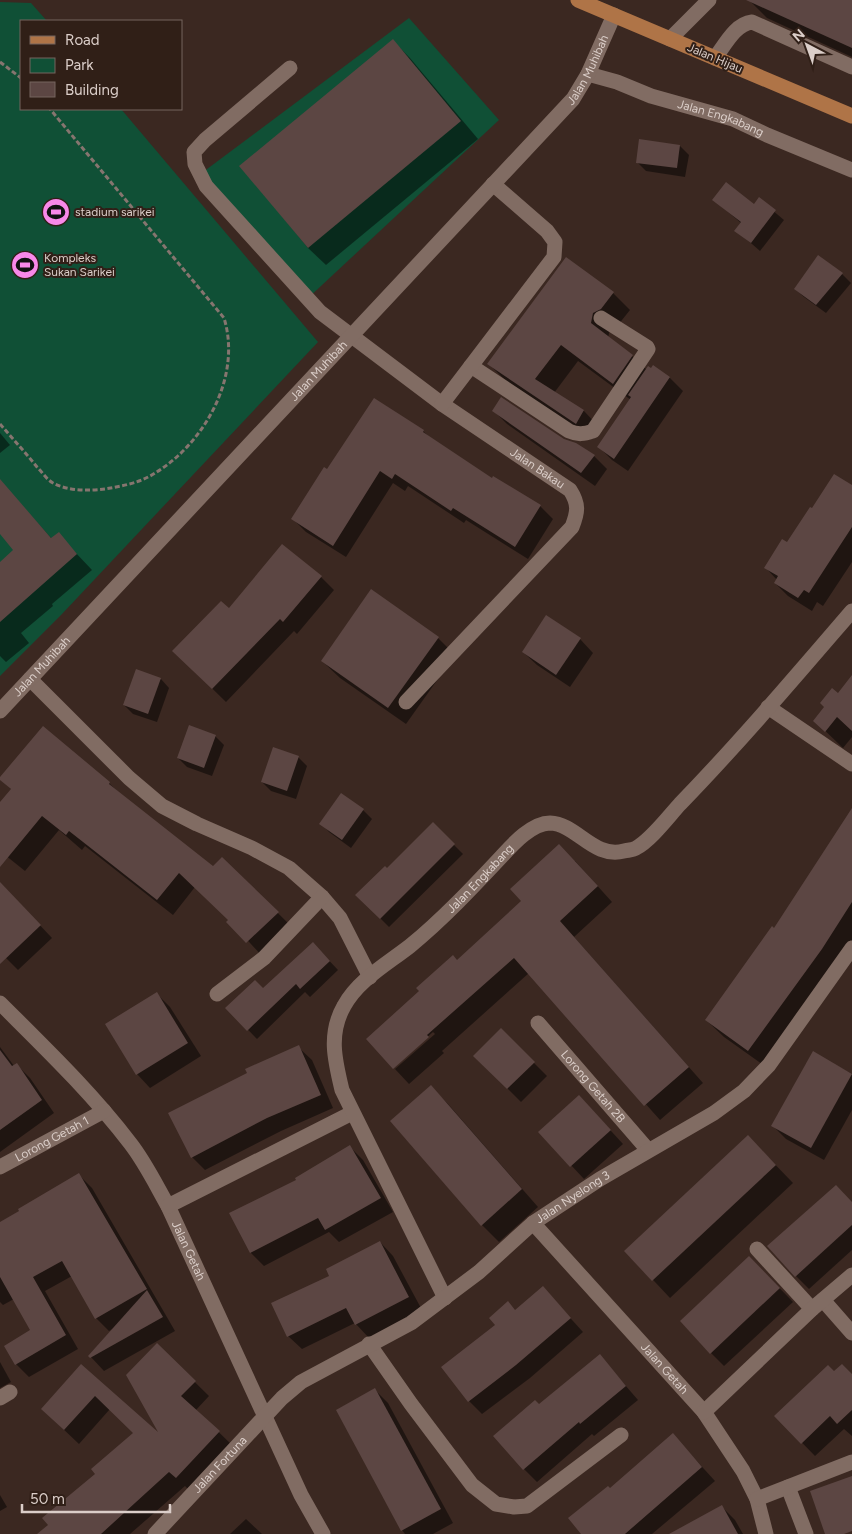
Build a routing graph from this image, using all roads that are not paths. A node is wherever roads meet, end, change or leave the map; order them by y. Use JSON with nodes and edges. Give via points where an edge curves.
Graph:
{"nodes":[{"id":1,"x":578,"y":0,"type":"edge"},
{"id":2,"x":709,"y":0,"type":"edge"},
{"id":3,"x":614,"y":15,"type":"junction"},
{"id":4,"x":670,"y":39,"type":"junction"},
{"id":5,"x":715,"y":58,"type":"junction"},
{"id":6,"x":852,"y":67,"type":"edge"},
{"id":7,"x":290,"y":68,"type":"dead end"},
{"id":8,"x":588,"y":74,"type":"junction"},
{"id":9,"x":852,"y":116,"type":"edge"},
{"id":10,"x":852,"y":170,"type":"edge"},
{"id":11,"x":493,"y":184,"type":"junction"},
{"id":12,"x":601,"y":318,"type":"dead end"},
{"id":13,"x":351,"y":336,"type":"junction"},
{"id":14,"x":471,"y":366,"type":"junction"},
{"id":15,"x":442,"y":404,"type":"junction"},
{"id":16,"x":852,"y":611,"type":"edge"},
{"id":17,"x":30,"y":679,"type":"junction"},
{"id":18,"x":406,"y":702,"type":"dead end"},
{"id":19,"x":768,"y":707,"type":"junction"},
{"id":20,"x":0,"y":711,"type":"edge"},
{"id":21,"x":852,"y":764,"type":"edge"},
{"id":22,"x":322,"y":897,"type":"junction"},
{"id":23,"x":852,"y":948,"type":"edge"},
{"id":24,"x":370,"y":977,"type":"junction"},
{"id":25,"x":217,"y":994,"type":"dead end"},
{"id":26,"x":0,"y":1003,"type":"edge"},
{"id":27,"x":538,"y":1023,"type":"dead end"},
{"id":28,"x":104,"y":1111,"type":"junction"},
{"id":29,"x":352,"y":1113,"type":"junction"},
{"id":30,"x":648,"y":1150,"type":"junction"},
{"id":31,"x":0,"y":1167,"type":"edge"},
{"id":32,"x":168,"y":1206,"type":"junction"},
{"id":33,"x":533,"y":1223,"type":"junction"},
{"id":34,"x":757,"y":1249,"type":"dead end"},
{"id":35,"x":852,"y":1275,"type":"edge"},
{"id":36,"x":445,"y":1298,"type":"junction"},
{"id":37,"x":818,"y":1304,"type":"junction"},
{"id":38,"x":852,"y":1333,"type":"edge"},
{"id":39,"x":369,"y":1344,"type":"junction"},
{"id":40,"x":704,"y":1412,"type":"junction"},
{"id":41,"x":265,"y":1417,"type":"junction"},
{"id":42,"x":621,"y":1435,"type":"dead end"},
{"id":43,"x":852,"y":1462,"type":"edge"},
{"id":44,"x":788,"y":1487,"type":"junction"},
{"id":45,"x":757,"y":1498,"type":"junction"},
{"id":46,"x":155,"y":1534,"type":"edge"},
{"id":47,"x":323,"y":1534,"type":"edge"},
{"id":48,"x":766,"y":1534,"type":"edge"},
{"id":49,"x":806,"y":1534,"type":"edge"}],
"edges":[{"from":1,"to":3,"type":"main road","name":"Jalan Hijau"},
{"from":2,"to":4,"type":"street"},
{"from":3,"to":4,"type":"main road","name":"Jalan Hijau"},
{"from":3,"to":8,"type":"street","name":"Jalan Muhibah"},
{"from":4,"to":5,"type":"main road","name":"Jalan Hijau"},
{"from":5,"to":6,"type":"street","via":[[738,28],[752,22]]},
{"from":5,"to":9,"type":"main road","name":"Jalan Hijau"},
{"from":7,"to":13,"type":"street","name":"Jalan Bakau","via":[[205,140],[194,152],[196,164],[206,186],[320,312]]},
{"from":8,"to":10,"type":"street","name":"Jalan Engkabang","via":[[733,119]]},
{"from":8,"to":11,"type":"street","name":"Jalan Muhibah","via":[[573,99]]},
{"from":11,"to":13,"type":"street","name":"Jalan Muhibah"},
{"from":11,"to":14,"type":"street","via":[[547,231],[555,242],[554,257]]},
{"from":12,"to":14,"type":"street","via":[[648,349],[593,431],[585,434],[568,431]]},
{"from":13,"to":15,"type":"street","name":"Jalan Bakau"},
{"from":13,"to":17,"type":"street","name":"Jalan Muhibah"},
{"from":14,"to":15,"type":"street"},
{"from":15,"to":18,"type":"street","name":"Jalan Bakau","via":[[570,490],[578,512],[572,527]]},
{"from":16,"to":19,"type":"street","name":"Jalan Engkabang"},
{"from":17,"to":20,"type":"street","name":"Jalan Muhibah"},
{"from":17,"to":22,"type":"street","via":[[129,778],[162,806],[289,868]]},
{"from":19,"to":21,"type":"street"},
{"from":19,"to":24,"type":"street","name":"Jalan Engkabang","via":[[660,827],[636,848],[615,854],[600,850],[562,827],[549,823],[530,829],[451,910]]},
{"from":22,"to":24,"type":"street","via":[[340,918]]},
{"from":22,"to":25,"type":"street","via":[[264,958]]},
{"from":23,"to":30,"type":"street","name":"Jalan Nyelong 3","via":[[775,1058],[750,1084],[714,1113]]},
{"from":24,"to":29,"type":"street","name":"Jalan Engkabang","via":[[344,1005],[336,1023],[334,1056],[342,1090]]},
{"from":26,"to":28,"type":"street","name":"Jalan Getah"},
{"from":27,"to":30,"type":"street","name":"Lorong Getah 2B"},
{"from":28,"to":31,"type":"street","name":"Lorong Getah 1"},
{"from":28,"to":32,"type":"street","name":"Jalan Getah","via":[[131,1145]]},
{"from":29,"to":32,"type":"street"},
{"from":29,"to":36,"type":"street","name":"Jalan Engkabang"},
{"from":30,"to":33,"type":"street","name":"Jalan Nyelong 3"},
{"from":32,"to":41,"type":"street","name":"Jalan Getah"},
{"from":33,"to":36,"type":"street","name":"Jalan Nyelong 3"},
{"from":33,"to":40,"type":"street","name":"Jalan Getah"},
{"from":34,"to":37,"type":"street"},
{"from":35,"to":37,"type":"street"},
{"from":36,"to":39,"type":"street","name":"Jalan Nyelong 3","via":[[411,1323]]},
{"from":37,"to":38,"type":"street"},
{"from":37,"to":40,"type":"street"},
{"from":39,"to":41,"type":"street","name":"Jalan Nyelong 3","via":[[301,1382]]},
{"from":39,"to":42,"type":"street","via":[[472,1485],[496,1504],[527,1506]]},
{"from":40,"to":45,"type":"street","name":"Jalan Getah"},
{"from":41,"to":46,"type":"street","name":"Jalan Fortuna"},
{"from":41,"to":47,"type":"street","name":"Jalan Getah"},
{"from":43,"to":44,"type":"street"},
{"from":44,"to":45,"type":"street"},
{"from":44,"to":49,"type":"street"},
{"from":45,"to":48,"type":"street","name":"Jalan Getah"}]}
